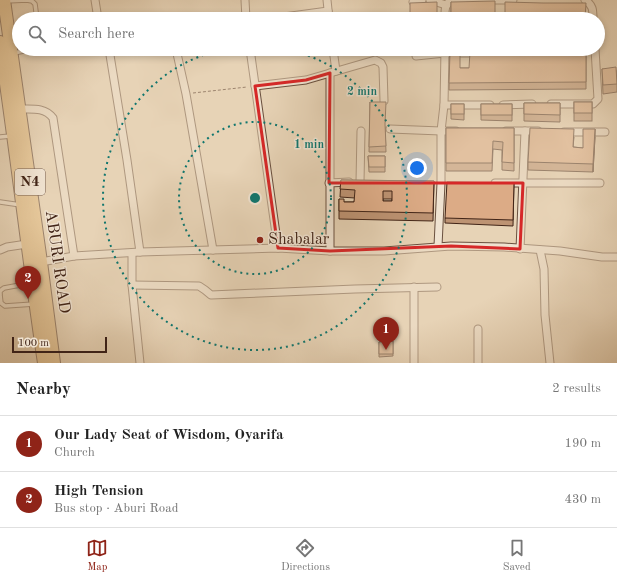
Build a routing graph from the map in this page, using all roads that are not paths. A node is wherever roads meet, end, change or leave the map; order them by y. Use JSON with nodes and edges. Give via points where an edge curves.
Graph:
{"nodes":[{"id":1,"x":4,"y":0,"type":"edge"},
{"id":2,"x":95,"y":0,"type":"edge"},
{"id":3,"x":245,"y":0,"type":"edge"},
{"id":4,"x":327,"y":0,"type":"edge"},
{"id":5,"x":422,"y":0,"type":"edge"},
{"id":6,"x":430,"y":0,"type":"edge"},
{"id":7,"x":476,"y":0,"type":"edge"},
{"id":8,"x":513,"y":0,"type":"edge"},
{"id":9,"x":412,"y":2,"type":"edge"},
{"id":10,"x":588,"y":2,"type":"edge"},
{"id":11,"x":446,"y":5,"type":"junction"},
{"id":12,"x":328,"y":11,"type":"joint"},
{"id":13,"x":36,"y":12,"type":"edge"},
{"id":14,"x":97,"y":12,"type":"edge"},
{"id":15,"x":246,"y":12,"type":"edge"},
{"id":16,"x":321,"y":12,"type":"edge"},
{"id":17,"x":446,"y":12,"type":"edge"},
{"id":18,"x":592,"y":12,"type":"edge"},
{"id":19,"x":0,"y":42,"type":"edge"},
{"id":20,"x":12,"y":53,"type":"edge"},
{"id":21,"x":12,"y":56,"type":"edge"},
{"id":22,"x":110,"y":56,"type":"edge"},
{"id":23,"x":178,"y":56,"type":"edge"},
{"id":24,"x":251,"y":56,"type":"edge"},
{"id":25,"x":333,"y":56,"type":"edge"},
{"id":26,"x":445,"y":56,"type":"edge"},
{"id":27,"x":595,"y":56,"type":"edge"},
{"id":28,"x":333,"y":72,"type":"junction"},
{"id":29,"x":255,"y":86,"type":"junction"},
{"id":30,"x":384,"y":101,"type":"edge"},
{"id":31,"x":444,"y":105,"type":"junction"},
{"id":32,"x":20,"y":109,"type":"junction"},
{"id":33,"x":390,"y":129,"type":"dead end"},
{"id":34,"x":441,"y":131,"type":"junction"},
{"id":35,"x":466,"y":131,"type":"edge"},
{"id":36,"x":496,"y":131,"type":"edge"},
{"id":37,"x":525,"y":131,"type":"junction"},
{"id":38,"x":361,"y":132,"type":"dead end"},
{"id":39,"x":605,"y":132,"type":"dead end"},
{"id":40,"x":14,"y":136,"type":"junction"},
{"id":41,"x":0,"y":137,"type":"edge"},
{"id":42,"x":329,"y":183,"type":"junction"},
{"id":43,"x":486,"y":183,"type":"edge"},
{"id":44,"x":522,"y":183,"type":"junction"},
{"id":45,"x":600,"y":183,"type":"dead end"},
{"id":46,"x":0,"y":202,"type":"edge"},
{"id":47,"x":22,"y":205,"type":"junction"},
{"id":48,"x":27,"y":244,"type":"junction"},
{"id":49,"x":438,"y":246,"type":"junction"},
{"id":50,"x":278,"y":248,"type":"junction"},
{"id":51,"x":520,"y":249,"type":"junction"},
{"id":52,"x":0,"y":250,"type":"edge"},
{"id":53,"x":213,"y":250,"type":"junction"},
{"id":54,"x":540,"y":250,"type":"junction"},
{"id":55,"x":330,"y":251,"type":"junction"},
{"id":56,"x":140,"y":252,"type":"junction"},
{"id":57,"x":132,"y":253,"type":"junction"},
{"id":58,"x":74,"y":256,"type":"junction"},
{"id":59,"x":617,"y":257,"type":"edge"},
{"id":60,"x":42,"y":262,"type":"junction"},
{"id":61,"x":32,"y":283,"type":"junction"},
{"id":62,"x":132,"y":285,"type":"junction"},
{"id":63,"x":414,"y":287,"type":"junction"},
{"id":64,"x":437,"y":287,"type":"dead end"},
{"id":65,"x":0,"y":294,"type":"edge"},
{"id":66,"x":35,"y":304,"type":"junction"},
{"id":67,"x":478,"y":329,"type":"dead end"},
{"id":68,"x":44,"y":363,"type":"edge"},
{"id":69,"x":54,"y":363,"type":"edge"},
{"id":70,"x":140,"y":363,"type":"edge"},
{"id":71,"x":414,"y":363,"type":"edge"},
{"id":72,"x":478,"y":363,"type":"edge"},
{"id":73,"x":550,"y":363,"type":"edge"}],
"edges":[{"from":1,"to":13,"type":"lane","via":[[32,1]]},
{"from":1,"to":20,"type":"highway","name":"ABURI ROAD","number":"N4"},
{"from":2,"to":14,"type":"street"},
{"from":3,"to":15,"type":"street"},
{"from":4,"to":12,"type":"street"},
{"from":5,"to":9,"type":"street"},
{"from":6,"to":11,"type":"street"},
{"from":7,"to":8,"type":"street"},
{"from":7,"to":11,"type":"street","via":[[452,0]]},
{"from":10,"to":18,"type":"street"},
{"from":11,"to":17,"type":"street"},
{"from":12,"to":16,"type":"street"},
{"from":19,"to":40,"type":"highway","name":"ABURI ROAD","number":"N4"},
{"from":21,"to":32,"type":"highway","name":"ABURI ROAD","number":"N4"},
{"from":22,"to":56,"type":"street"},
{"from":23,"to":53,"type":"street"},
{"from":24,"to":29,"type":"street"},
{"from":25,"to":28,"type":"street"},
{"from":26,"to":31,"type":"street"},
{"from":27,"to":31,"type":"street","via":[[598,99],[593,104]]},
{"from":28,"to":29,"type":"street","via":[[306,80]]},
{"from":28,"to":30,"type":"street","via":[[375,60],[381,63]]},
{"from":28,"to":42,"type":"street"},
{"from":29,"to":50,"type":"street"},
{"from":31,"to":34,"type":"street"},
{"from":32,"to":58,"type":"street","via":[[41,110],[50,113],[53,118]]},
{"from":32,"to":60,"type":"highway","name":"ABURI ROAD","number":"N4"},
{"from":33,"to":34,"type":"street"},
{"from":34,"to":35,"type":"street"},
{"from":34,"to":49,"type":"street"},
{"from":36,"to":37,"type":"street"},
{"from":37,"to":39,"type":"street"},
{"from":37,"to":44,"type":"street"},
{"from":38,"to":42,"type":"street","via":[[364,182]]},
{"from":40,"to":41,"type":"lane"},
{"from":40,"to":47,"type":"highway","name":"ABURI ROAD","number":"N4"},
{"from":42,"to":55,"type":"street"},
{"from":43,"to":44,"type":"street"},
{"from":44,"to":45,"type":"street"},
{"from":44,"to":51,"type":"street"},
{"from":46,"to":47,"type":"lane"},
{"from":47,"to":48,"type":"highway","name":"ABURI ROAD","number":"N4"},
{"from":48,"to":52,"type":"street"},
{"from":48,"to":61,"type":"highway","name":"ABURI ROAD","number":"N4"},
{"from":49,"to":51,"type":"street"},
{"from":49,"to":55,"type":"street","via":[[384,251]]},
{"from":50,"to":53,"type":"street"},
{"from":50,"to":55,"type":"street"},
{"from":51,"to":54,"type":"street"},
{"from":53,"to":56,"type":"street"},
{"from":54,"to":59,"type":"street"},
{"from":54,"to":73,"type":"street","via":[[544,269]]},
{"from":56,"to":57,"type":"street"},
{"from":57,"to":58,"type":"street"},
{"from":57,"to":62,"type":"street"},
{"from":58,"to":60,"type":"street"},
{"from":60,"to":69,"type":"highway","name":"ABURI ROAD","number":"N4"},
{"from":61,"to":65,"type":"lane","via":[[4,288]]},
{"from":61,"to":66,"type":"highway","name":"ABURI ROAD","number":"N4"},
{"from":62,"to":63,"type":"street","via":[[199,286],[211,295]]},
{"from":62,"to":70,"type":"street"},
{"from":63,"to":64,"type":"street"},
{"from":63,"to":71,"type":"street"},
{"from":65,"to":66,"type":"lane","via":[[1,303],[5,306]]},
{"from":66,"to":68,"type":"highway","name":"ABURI ROAD","number":"N4"},
{"from":67,"to":72,"type":"street"}]}
